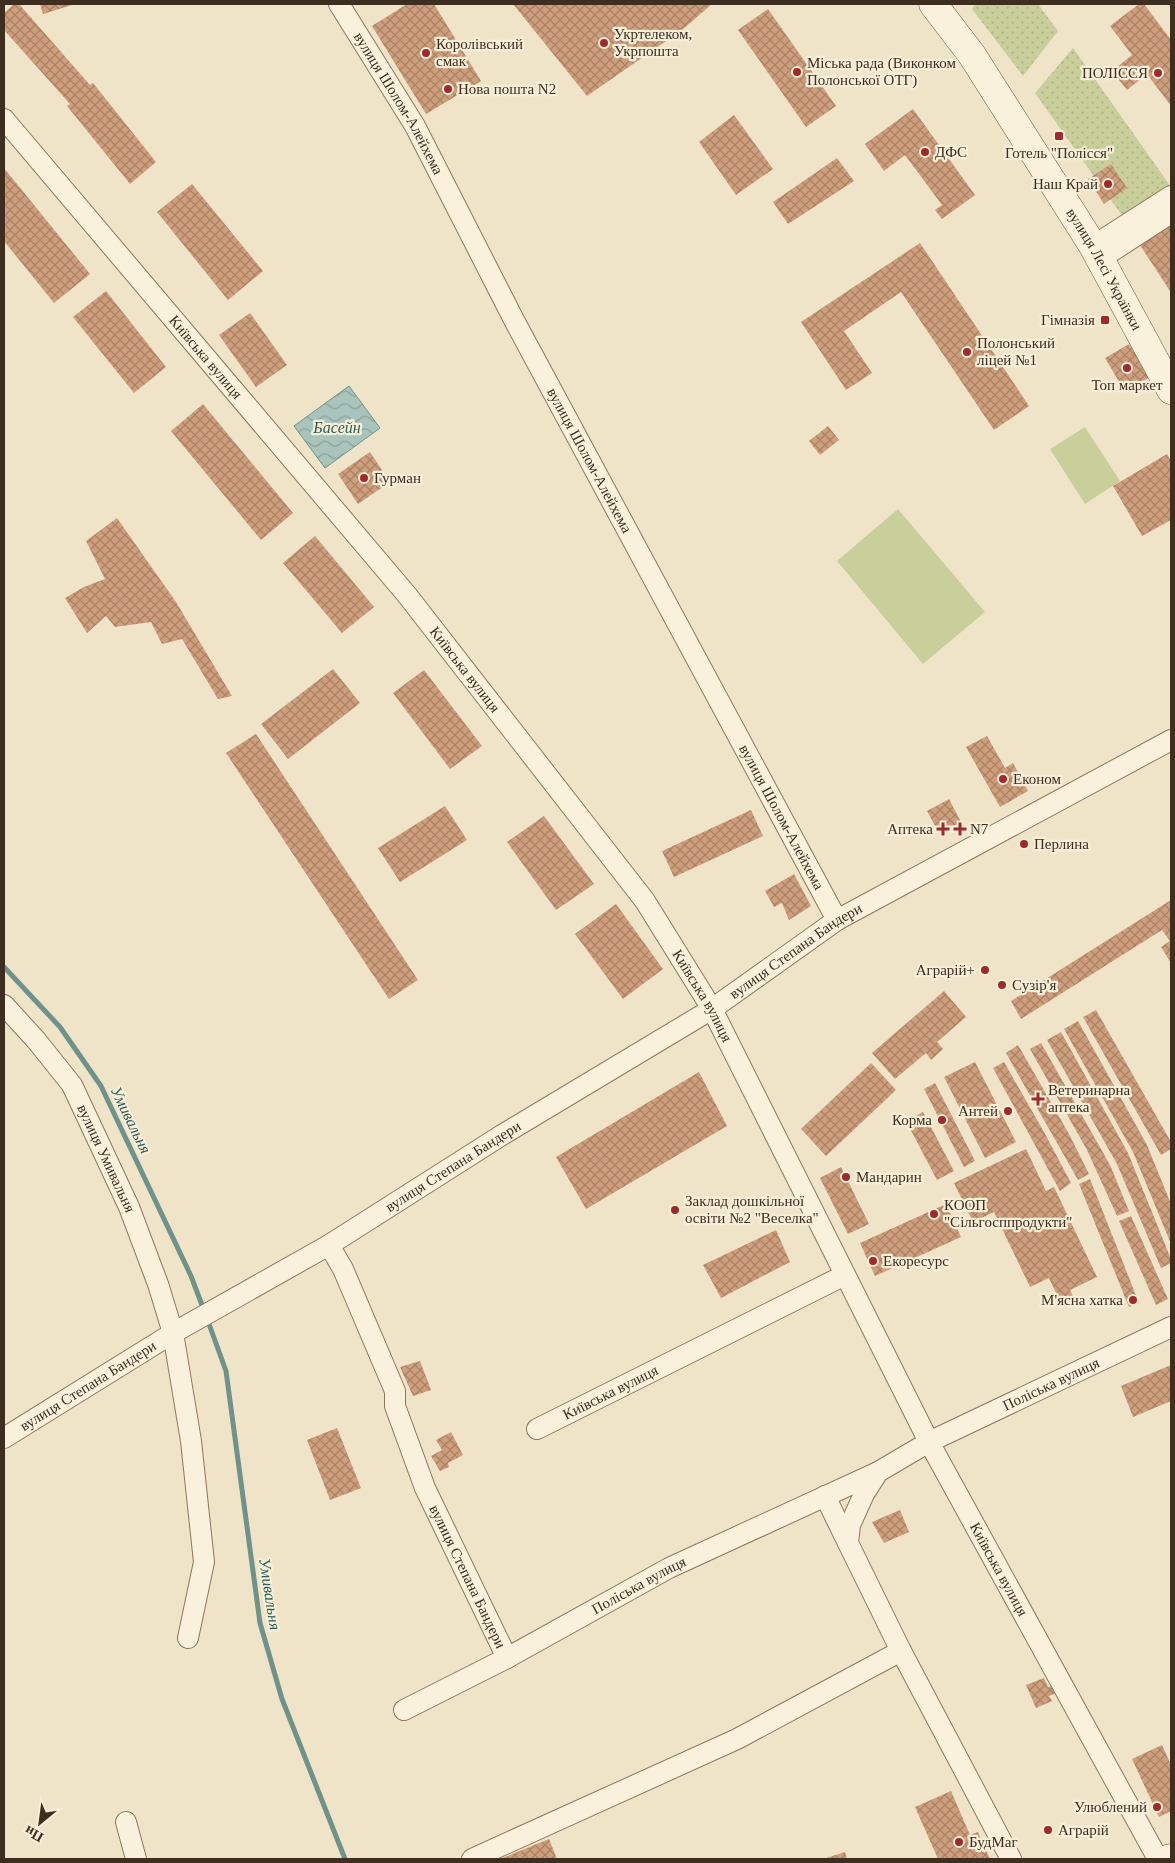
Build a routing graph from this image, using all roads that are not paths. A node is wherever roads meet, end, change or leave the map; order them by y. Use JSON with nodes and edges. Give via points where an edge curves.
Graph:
{"nodes":[{"id":1,"x":339,"y":4,"type":"edge"},
{"id":2,"x":933,"y":4,"type":"edge"},
{"id":3,"x":4,"y":119,"type":"edge"},
{"id":4,"x":1171,"y":196,"type":"edge"},
{"id":5,"x":1171,"y":213,"type":"edge"},
{"id":6,"x":1097,"y":253,"type":"junction"},
{"id":7,"x":1171,"y":390,"type":"edge"},
{"id":8,"x":1171,"y":740,"type":"edge"},
{"id":9,"x":837,"y":920,"type":"junction"},
{"id":10,"x":4,"y":1005,"type":"edge"},
{"id":11,"x":712,"y":1009,"type":"junction"},
{"id":12,"x":329,"y":1245,"type":"junction"},
{"id":13,"x":845,"y":1275,"type":"junction"},
{"id":14,"x":1171,"y":1327,"type":"edge"},
{"id":15,"x":173,"y":1333,"type":"junction"},
{"id":16,"x":537,"y":1429,"type":"dead end"},
{"id":17,"x":4,"y":1438,"type":"edge"},
{"id":18,"x":928,"y":1442,"type":"junction"},
{"id":19,"x":878,"y":1472,"type":"junction"},
{"id":20,"x":825,"y":1496,"type":"junction"},
{"id":21,"x":848,"y":1543,"type":"junction"},
{"id":22,"x":188,"y":1638,"type":"dead end"},
{"id":23,"x":901,"y":1651,"type":"junction"},
{"id":24,"x":507,"y":1658,"type":"junction"},
{"id":25,"x":404,"y":1710,"type":"dead end"},
{"id":26,"x":126,"y":1822,"type":"dead end"},
{"id":27,"x":136,"y":1859,"type":"edge"},
{"id":28,"x":472,"y":1859,"type":"edge"},
{"id":29,"x":1011,"y":1859,"type":"edge"},
{"id":30,"x":1158,"y":1859,"type":"edge"}],
"edges":[{"from":1,"to":9,"type":"street","name":"вулиця Шолом-Алейхема","via":[[415,126],[514,320]]},
{"from":2,"to":6,"type":"main road","name":"вулиця Лесі Українки","via":[[972,55]]},
{"from":3,"to":11,"type":"street","name":"Київська вулиця","via":[[407,596],[645,901]]},
{"from":4,"to":6,"type":"street"},
{"from":5,"to":6,"type":"street"},
{"from":6,"to":7,"type":"main road","name":"вулиця Лесі Українки"},
{"from":8,"to":9,"type":"street","name":"вулиця Степана Бандери"},
{"from":9,"to":11,"type":"street","name":"вулиця Степана Бандери"},
{"from":10,"to":15,"type":"street","name":"вулиця Умивальня","via":[[72,1086],[130,1207]]},
{"from":11,"to":12,"type":"street","name":"вулиця Степана Бандери","via":[[502,1135]]},
{"from":11,"to":13,"type":"street","name":"Київська вулиця"},
{"from":12,"to":15,"type":"street","name":"вулиця Степана Бандери"},
{"from":12,"to":24,"type":"street","name":"вулиця Степана Бандери","via":[[395,1391],[395,1406],[425,1488]]},
{"from":13,"to":16,"type":"street","name":"Київська вулиця"},
{"from":13,"to":18,"type":"street","name":"Київська вулиця"},
{"from":14,"to":18,"type":"street","name":"Поліська вулиця"},
{"from":15,"to":17,"type":"street","name":"вулиця Степана Бандери"},
{"from":15,"to":22,"type":"street","name":"вулиця Степана Бандери","via":[[191,1441],[204,1562]]},
{"from":18,"to":19,"type":"street","name":"Поліська вулиця"},
{"from":18,"to":30,"type":"street","name":"Київська вулиця"},
{"from":19,"to":20,"type":"street","name":"Поліська вулиця"},
{"from":19,"to":21,"type":"street","via":[[850,1526]]},
{"from":20,"to":21,"type":"street"},
{"from":20,"to":24,"type":"street","name":"Поліська вулиця","via":[[668,1568]]},
{"from":21,"to":23,"type":"street"},
{"from":23,"to":28,"type":"street","via":[[737,1739]]},
{"from":23,"to":29,"type":"street"},
{"from":24,"to":25,"type":"street","name":"Поліська вулиця"},
{"from":26,"to":27,"type":"street"}]}
